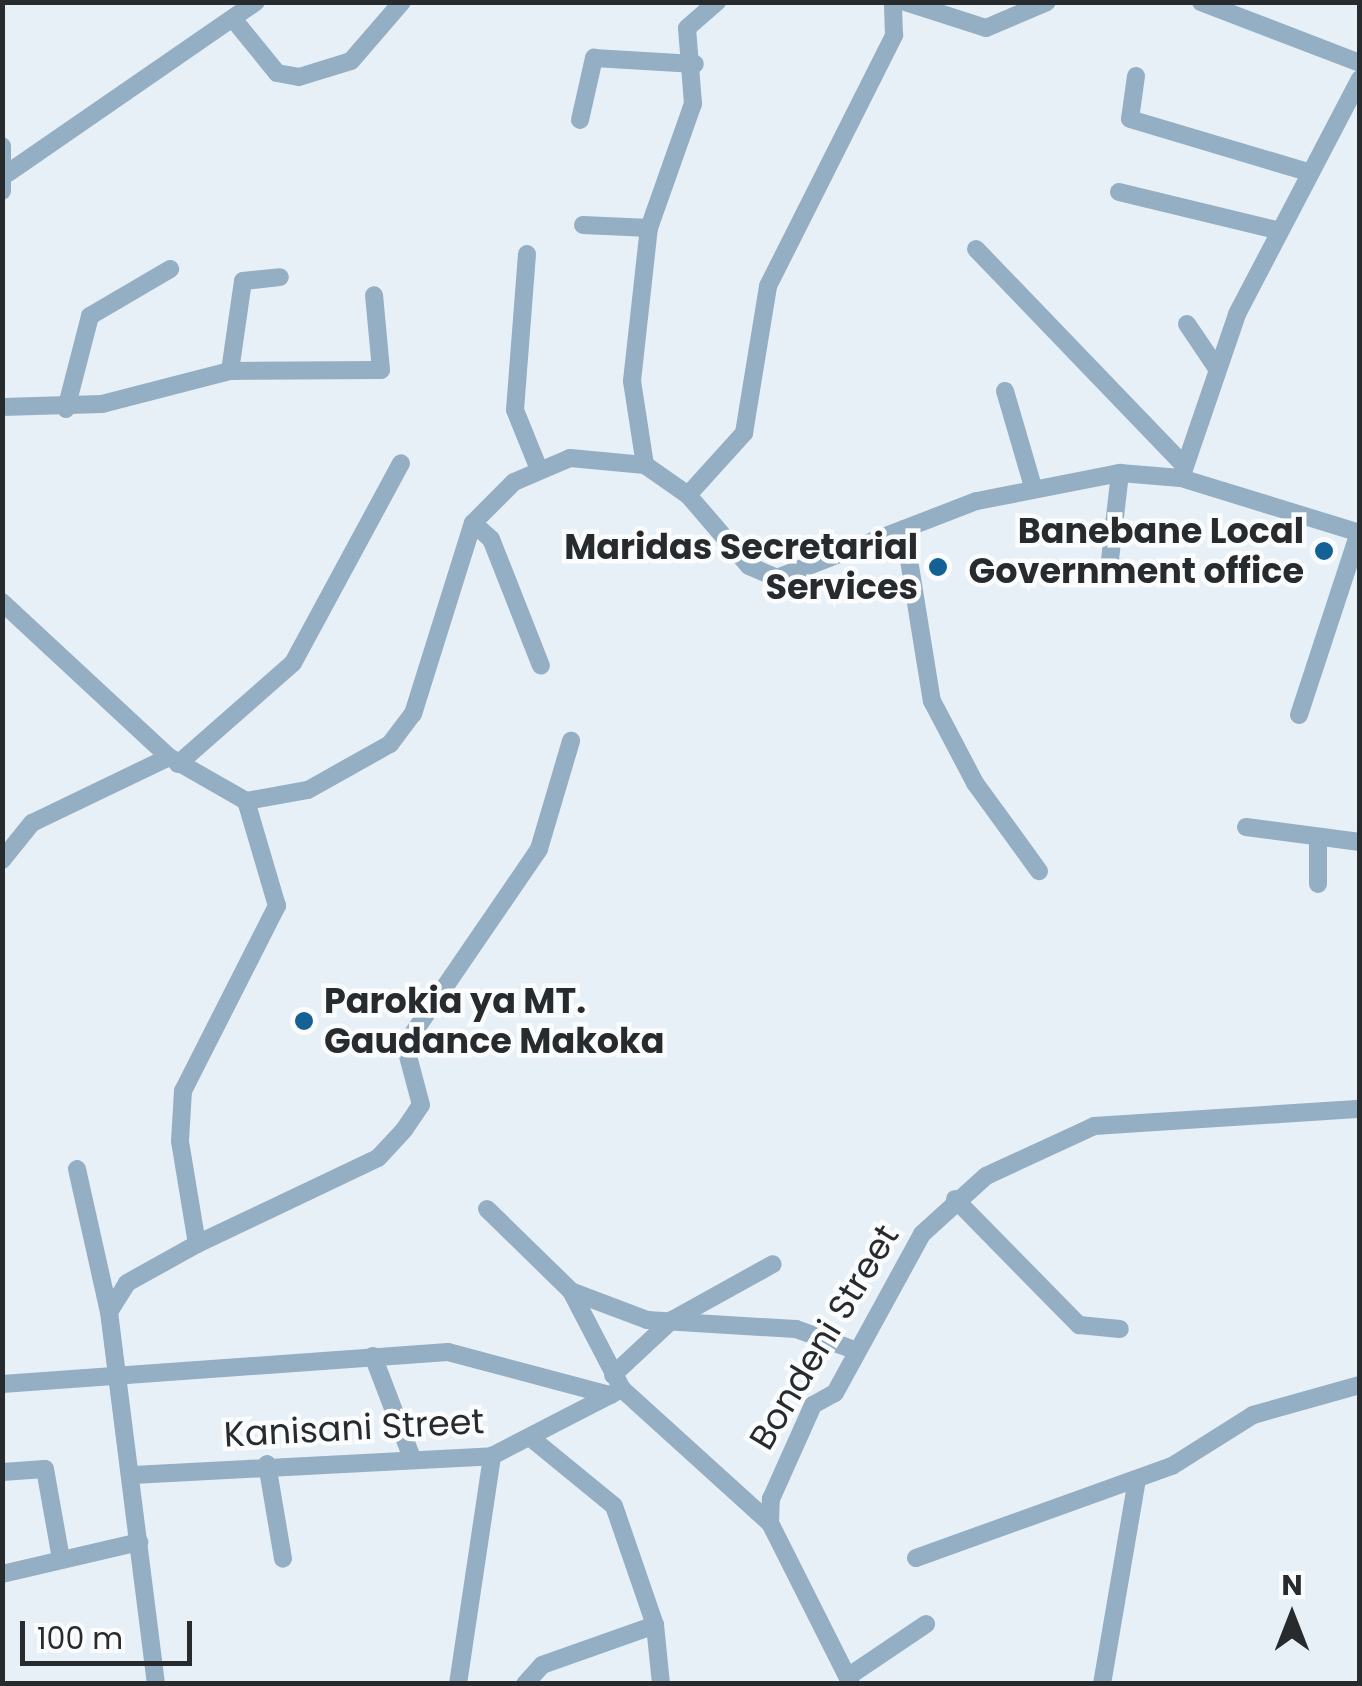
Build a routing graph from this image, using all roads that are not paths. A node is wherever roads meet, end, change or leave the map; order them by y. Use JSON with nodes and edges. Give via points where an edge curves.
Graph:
{"nodes":[{"id":1,"x":256,"y":2,"type":"edge"},
{"id":2,"x":402,"y":2,"type":"edge"},
{"id":3,"x":717,"y":2,"type":"edge"},
{"id":4,"x":876,"y":2,"type":"edge"},
{"id":5,"x":1047,"y":2,"type":"edge"},
{"id":6,"x":1201,"y":2,"type":"edge"},
{"id":7,"x":898,"y":8,"type":"edge"},
{"id":8,"x":234,"y":20,"type":"junction"},
{"id":9,"x":1360,"y":63,"type":"edge"},
{"id":10,"x":695,"y":64,"type":"junction"},
{"id":11,"x":1136,"y":76,"type":"dead end"},
{"id":12,"x":1360,"y":79,"type":"edge"},
{"id":13,"x":580,"y":120,"type":"dead end"},
{"id":14,"x":2,"y":146,"type":"edge"},
{"id":15,"x":1308,"y":172,"type":"junction"},
{"id":16,"x":5,"y":182,"type":"edge"},
{"id":17,"x":1118,"y":192,"type":"dead end"},
{"id":18,"x":583,"y":225,"type":"dead end"},
{"id":19,"x":649,"y":228,"type":"junction"},
{"id":20,"x":1276,"y":230,"type":"junction"},
{"id":21,"x":976,"y":249,"type":"dead end"},
{"id":22,"x":527,"y":254,"type":"dead end"},
{"id":23,"x":170,"y":269,"type":"dead end"},
{"id":24,"x":280,"y":277,"type":"dead end"},
{"id":25,"x":374,"y":295,"type":"dead end"},
{"id":26,"x":1187,"y":324,"type":"dead end"},
{"id":27,"x":1216,"y":366,"type":"junction"},
{"id":28,"x":230,"y":371,"type":"junction"},
{"id":29,"x":1005,"y":391,"type":"dead end"},
{"id":30,"x":2,"y":407,"type":"edge"},
{"id":31,"x":66,"y":408,"type":"junction"},
{"id":32,"x":401,"y":463,"type":"dead end"},
{"id":33,"x":645,"y":465,"type":"junction"},
{"id":34,"x":538,"y":467,"type":"junction"},
{"id":35,"x":1183,"y":471,"type":"junction"},
{"id":36,"x":1120,"y":473,"type":"junction"},
{"id":37,"x":1033,"y":487,"type":"junction"},
{"id":38,"x":688,"y":496,"type":"junction"},
{"id":39,"x":473,"y":523,"type":"junction"},
{"id":40,"x":904,"y":528,"type":"junction"},
{"id":41,"x":1360,"y":533,"type":"edge"},
{"id":42,"x":1108,"y":577,"type":"dead end"},
{"id":43,"x":2,"y":602,"type":"edge"},
{"id":44,"x":540,"y":666,"type":"dead end"},
{"id":45,"x":1299,"y":716,"type":"dead end"},
{"id":46,"x":571,"y":742,"type":"dead end"},
{"id":47,"x":174,"y":761,"type":"junction"},
{"id":48,"x":246,"y":801,"type":"junction"},
{"id":49,"x":1246,"y":827,"type":"dead end"},
{"id":50,"x":1318,"y":838,"type":"junction"},
{"id":51,"x":1360,"y":842,"type":"edge"},
{"id":52,"x":2,"y":860,"type":"edge"},
{"id":53,"x":1040,"y":871,"type":"dead end"},
{"id":54,"x":1318,"y":884,"type":"dead end"},
{"id":55,"x":1360,"y":1108,"type":"edge"},
{"id":56,"x":77,"y":1170,"type":"dead end"},
{"id":57,"x":955,"y":1199,"type":"junction"},
{"id":58,"x":487,"y":1209,"type":"dead end"},
{"id":59,"x":197,"y":1244,"type":"junction"},
{"id":60,"x":774,"y":1264,"type":"dead end"},
{"id":61,"x":571,"y":1291,"type":"junction"},
{"id":62,"x":108,"y":1312,"type":"junction"},
{"id":63,"x":672,"y":1320,"type":"junction"},
{"id":64,"x":1120,"y":1329,"type":"dead end"},
{"id":65,"x":856,"y":1351,"type":"junction"},
{"id":66,"x":373,"y":1356,"type":"junction"},
{"id":67,"x":116,"y":1373,"type":"junction"},
{"id":68,"x":2,"y":1384,"type":"edge"},
{"id":69,"x":1360,"y":1385,"type":"edge"},
{"id":70,"x":615,"y":1386,"type":"junction"},
{"id":71,"x":531,"y":1438,"type":"junction"},
{"id":72,"x":492,"y":1456,"type":"junction"},
{"id":73,"x":412,"y":1458,"type":"junction"},
{"id":74,"x":267,"y":1464,"type":"junction"},
{"id":75,"x":2,"y":1472,"type":"edge"},
{"id":76,"x":133,"y":1476,"type":"junction"},
{"id":77,"x":1137,"y":1479,"type":"junction"},
{"id":78,"x":770,"y":1523,"type":"junction"},
{"id":79,"x":140,"y":1542,"type":"junction"},
{"id":80,"x":916,"y":1558,"type":"dead end"},
{"id":81,"x":283,"y":1559,"type":"dead end"},
{"id":82,"x":61,"y":1560,"type":"junction"},
{"id":83,"x":2,"y":1574,"type":"edge"},
{"id":84,"x":926,"y":1624,"type":"dead end"},
{"id":85,"x":655,"y":1625,"type":"junction"},
{"id":86,"x":850,"y":1680,"type":"edge"},
{"id":87,"x":156,"y":1684,"type":"edge"},
{"id":88,"x":458,"y":1684,"type":"edge"},
{"id":89,"x":525,"y":1684,"type":"edge"},
{"id":90,"x":661,"y":1684,"type":"edge"},
{"id":91,"x":1102,"y":1684,"type":"edge"}],
"edges":[{"from":1,"to":8,"type":"street"},
{"from":2,"to":8,"type":"street","via":[[351,62],[299,78],[277,73]]},
{"from":3,"to":10,"type":"street","via":[[687,28]]},
{"from":4,"to":7,"type":"street"},
{"from":5,"to":7,"type":"street","via":[[986,28]]},
{"from":6,"to":9,"type":"street"},
{"from":7,"to":38,"type":"street","via":[[768,286],[744,433]]},
{"from":8,"to":16,"type":"street"},
{"from":10,"to":13,"type":"street","via":[[594,58]]},
{"from":10,"to":19,"type":"street","via":[[693,104]]},
{"from":11,"to":15,"type":"street","via":[[1130,120]]},
{"from":12,"to":15,"type":"street"},
{"from":14,"to":16,"type":"street"},
{"from":15,"to":20,"type":"street"},
{"from":17,"to":20,"type":"street"},
{"from":18,"to":19,"type":"street"},
{"from":19,"to":33,"type":"street","via":[[632,381]]},
{"from":20,"to":27,"type":"street"},
{"from":21,"to":35,"type":"street"},
{"from":22,"to":34,"type":"street","via":[[515,410]]},
{"from":23,"to":31,"type":"street","via":[[90,316]]},
{"from":24,"to":28,"type":"street","via":[[243,281]]},
{"from":25,"to":28,"type":"street","via":[[381,370]]},
{"from":26,"to":27,"type":"street"},
{"from":27,"to":35,"type":"street"},
{"from":28,"to":31,"type":"street"},
{"from":29,"to":37,"type":"street"},
{"from":30,"to":31,"type":"street"},
{"from":32,"to":47,"type":"street","via":[[293,663]]},
{"from":33,"to":34,"type":"street","via":[[605,456]]},
{"from":33,"to":38,"type":"street"},
{"from":34,"to":39,"type":"street"},
{"from":35,"to":36,"type":"street"},
{"from":35,"to":41,"type":"street"},
{"from":36,"to":37,"type":"street"},
{"from":36,"to":42,"type":"street"},
{"from":37,"to":40,"type":"street"},
{"from":38,"to":40,"type":"street","via":[[749,566],[777,578]]},
{"from":39,"to":44,"type":"street","via":[[491,539]]},
{"from":39,"to":48,"type":"street","via":[[419,699],[390,744],[308,790]]},
{"from":40,"to":53,"type":"street","via":[[932,701],[974,783]]},
{"from":41,"to":45,"type":"street"},
{"from":43,"to":47,"type":"street"},
{"from":46,"to":59,"type":"street","via":[[539,849],[405,1045],[421,1105],[404,1130],[349,1174]]},
{"from":47,"to":48,"type":"street"},
{"from":47,"to":52,"type":"street","via":[[32,823]]},
{"from":48,"to":59,"type":"street","via":[[277,906],[183,1091]]},
{"from":49,"to":50,"type":"street"},
{"from":50,"to":51,"type":"street"},
{"from":50,"to":54,"type":"street"},
{"from":55,"to":57,"type":"street","name":"Bondeni Street","via":[[1094,1126],[1014,1159]]},
{"from":56,"to":62,"type":"street"},
{"from":57,"to":64,"type":"street","via":[[1079,1324]]},
{"from":57,"to":65,"type":"street","name":"Bondeni Street","via":[[922,1234]]},
{"from":58,"to":61,"type":"street"},
{"from":59,"to":62,"type":"street","via":[[128,1283]]},
{"from":60,"to":63,"type":"street","name":"Kanisani Street"},
{"from":61,"to":63,"type":"street"},
{"from":61,"to":70,"type":"street"},
{"from":62,"to":67,"type":"street"},
{"from":63,"to":65,"type":"street","via":[[796,1329]]},
{"from":63,"to":70,"type":"street","name":"Kanisani Street"},
{"from":65,"to":78,"type":"street","name":"Bondeni Street","via":[[792,1444]]},
{"from":66,"to":67,"type":"street"},
{"from":66,"to":70,"type":"street","via":[[474,1354]]},
{"from":66,"to":73,"type":"street"},
{"from":67,"to":68,"type":"street"},
{"from":67,"to":76,"type":"street"},
{"from":69,"to":77,"type":"street","via":[[1254,1416]]},
{"from":70,"to":71,"type":"street","name":"Kanisani Street"},
{"from":70,"to":78,"type":"street"},
{"from":71,"to":72,"type":"street","name":"Kanisani Street"},
{"from":71,"to":85,"type":"street","via":[[606,1494]]},
{"from":72,"to":73,"type":"street","name":"Kanisani Street"},
{"from":72,"to":88,"type":"street"},
{"from":73,"to":74,"type":"street","name":"Kanisani Street"},
{"from":74,"to":76,"type":"street","name":"Kanisani Street"},
{"from":74,"to":81,"type":"street"},
{"from":75,"to":82,"type":"street","via":[[45,1469]]},
{"from":76,"to":79,"type":"street"},
{"from":77,"to":80,"type":"street"},
{"from":77,"to":91,"type":"street"},
{"from":78,"to":86,"type":"street"},
{"from":79,"to":82,"type":"street"},
{"from":79,"to":87,"type":"street"},
{"from":82,"to":83,"type":"street"},
{"from":84,"to":86,"type":"street"},
{"from":85,"to":89,"type":"street","via":[[542,1665]]},
{"from":85,"to":90,"type":"street"}]}
